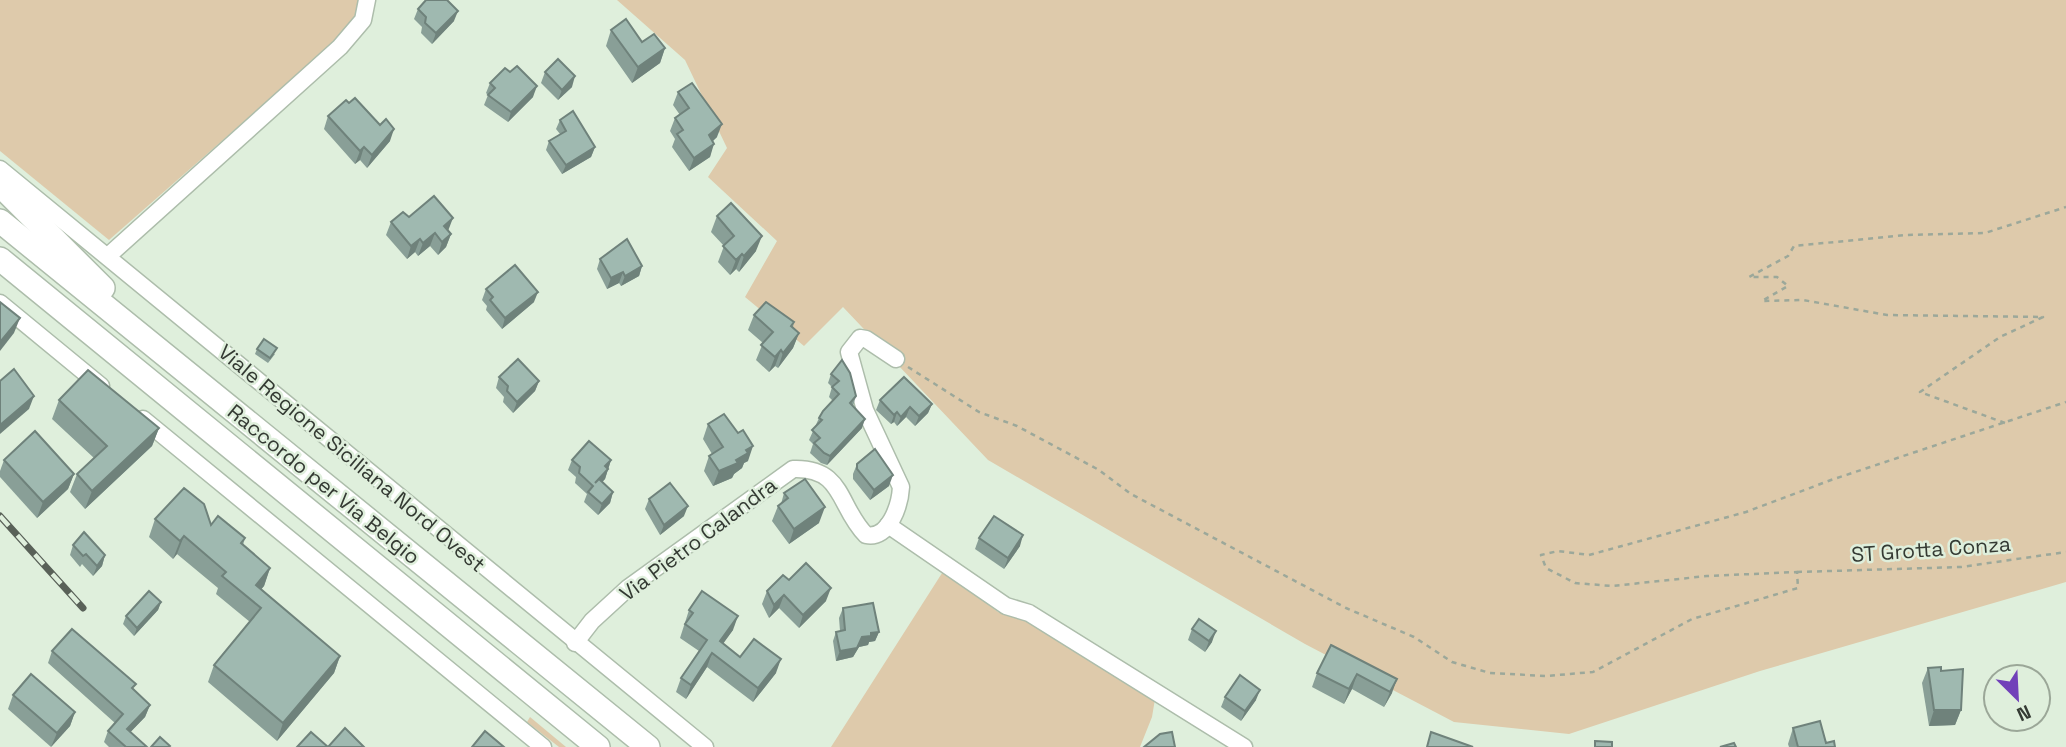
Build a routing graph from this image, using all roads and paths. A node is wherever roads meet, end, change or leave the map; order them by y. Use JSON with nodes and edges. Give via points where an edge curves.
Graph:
{"nodes":[{"id":1,"x":367,"y":0,"type":"edge"},
{"id":2,"x":0,"y":169,"type":"edge"},
{"id":3,"x":0,"y":185,"type":"edge"},
{"id":4,"x":2066,"y":206,"type":"edge"},
{"id":5,"x":0,"y":222,"type":"edge"},
{"id":6,"x":108,"y":256,"type":"junction"},
{"id":7,"x":0,"y":259,"type":"edge"},
{"id":8,"x":0,"y":303,"type":"edge"},
{"id":9,"x":896,"y":359,"type":"joint"},
{"id":10,"x":113,"y":395,"type":"edge"},
{"id":11,"x":2066,"y":402,"type":"edge"},
{"id":12,"x":134,"y":412,"type":"edge"},
{"id":13,"x":2005,"y":423,"type":"junction"},
{"id":14,"x":888,"y":525,"type":"junction"},
{"id":15,"x":2066,"y":552,"type":"edge"},
{"id":16,"x":1797,"y":572,"type":"junction"},
{"id":17,"x":497,"y":624,"type":"junction"},
{"id":18,"x":575,"y":643,"type":"junction"},
{"id":19,"x":543,"y":747,"type":"edge"},
{"id":20,"x":598,"y":747,"type":"edge"},
{"id":21,"x":648,"y":747,"type":"edge"},
{"id":22,"x":705,"y":747,"type":"edge"},
{"id":23,"x":1244,"y":747,"type":"edge"}],
"edges":[{"from":1,"to":6,"type":"street","via":[[363,20],[340,47]]},
{"from":2,"to":6,"type":"street","name":"Viale Regione Siciliana Nord Ovest"},
{"from":3,"to":17,"type":"highway","via":[[95,281],[374,511]]},
{"from":4,"to":13,"type":"path","via":[[1985,233],[1794,246],[1788,256],[1749,277],[1777,277],[1788,286],[1762,300],[1803,300],[1887,315],[2043,317],[2000,337],[1920,392]]},
{"from":5,"to":17,"type":"highway","name":"Raccordo per Via Belgio"},
{"from":6,"to":18,"type":"street","name":"Viale Regione Siciliana Nord Ovest"},
{"from":7,"to":20,"type":"highway","name":"Raccordo per Via Belgio"},
{"from":8,"to":10,"type":"street"},
{"from":9,"to":14,"type":"street","via":[[860,338],[849,352],[865,410],[901,487]]},
{"from":9,"to":16,"type":"path","via":[[979,412],[1017,426],[1099,470],[1131,494],[1346,608],[1414,638],[1452,662],[1490,673],[1546,676],[1593,672],[1692,619],[1798,588]]},
{"from":11,"to":13,"type":"path"},
{"from":12,"to":19,"type":"street"},
{"from":13,"to":16,"type":"path","name":"ST Grotta Conza","via":[[1746,512],[1589,555],[1558,551],[1541,555],[1546,568],[1575,583],[1612,586]]},
{"from":14,"to":18,"type":"street","name":"Via Pietro Calandra","via":[[877,534],[866,535],[831,480],[811,470],[793,469],[628,588]]},
{"from":14,"to":23,"type":"street","via":[[1006,606],[1038,618]]},
{"from":15,"to":16,"type":"path","name":"ST Grotta Conza","via":[[1961,567]]},
{"from":17,"to":21,"type":"highway","name":"Raccordo per Via Belgio"},
{"from":18,"to":22,"type":"street","name":"Viale Regione Siciliana Nord Ovest"}]}
